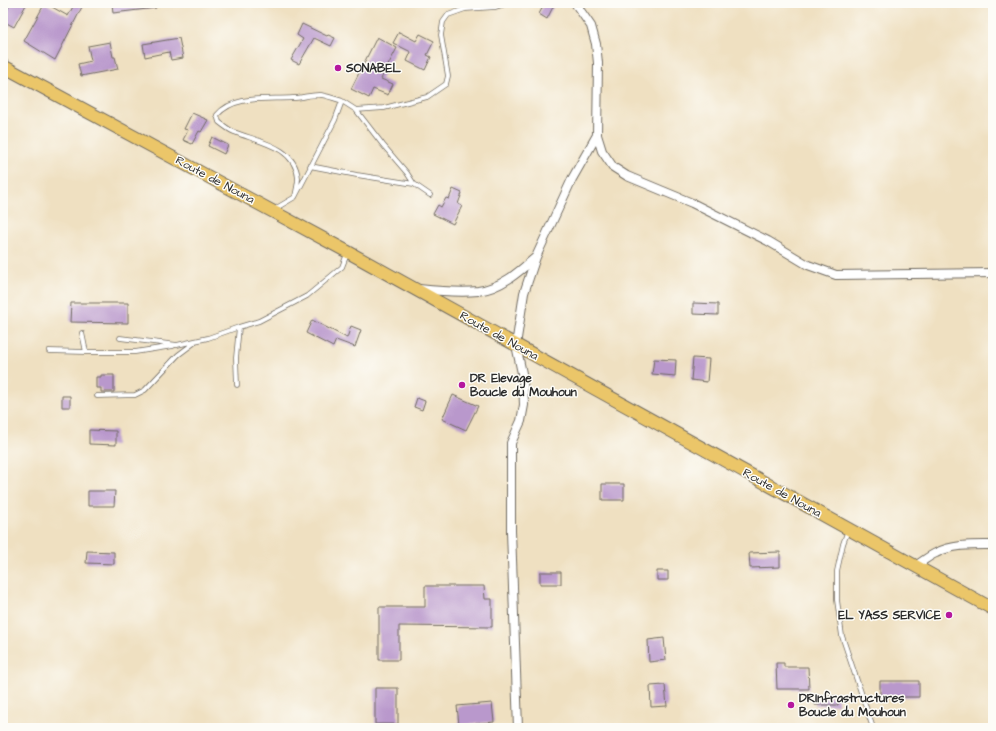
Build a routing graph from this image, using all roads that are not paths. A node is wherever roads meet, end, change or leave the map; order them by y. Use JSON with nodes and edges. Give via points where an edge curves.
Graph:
{"nodes":[{"id":1,"x":508,"y":3,"type":"edge"},
{"id":2,"x":575,"y":3,"type":"edge"},
{"id":3,"x":3,"y":66,"type":"edge"},
{"id":4,"x":342,"y":101,"type":"junction"},
{"id":5,"x":356,"y":110,"type":"junction"},
{"id":6,"x":597,"y":135,"type":"junction"},
{"id":7,"x":310,"y":166,"type":"junction"},
{"id":8,"x":414,"y":184,"type":"junction"},
{"id":9,"x":430,"y":195,"type":"dead end"},
{"id":10,"x":295,"y":196,"type":"junction"},
{"id":11,"x":273,"y":211,"type":"junction"},
{"id":12,"x":348,"y":252,"type":"junction"},
{"id":13,"x":536,"y":257,"type":"junction"},
{"id":14,"x":993,"y":273,"type":"edge"},
{"id":15,"x":414,"y":289,"type":"junction"},
{"id":16,"x":240,"y":328,"type":"junction"},
{"id":17,"x":82,"y":333,"type":"dead end"},
{"id":18,"x":120,"y":338,"type":"dead end"},
{"id":19,"x":196,"y":341,"type":"junction"},
{"id":20,"x":177,"y":345,"type":"junction"},
{"id":21,"x":516,"y":346,"type":"junction"},
{"id":22,"x":49,"y":351,"type":"dead end"},
{"id":23,"x":86,"y":352,"type":"junction"},
{"id":24,"x":237,"y":385,"type":"dead end"},
{"id":25,"x":97,"y":396,"type":"dead end"},
{"id":26,"x":848,"y":530,"type":"junction"},
{"id":27,"x":993,"y":545,"type":"edge"},
{"id":28,"x":915,"y":566,"type":"junction"},
{"id":29,"x":993,"y":609,"type":"edge"},
{"id":30,"x":518,"y":728,"type":"edge"},
{"id":31,"x":873,"y":728,"type":"edge"}],
"edges":[{"from":1,"to":5,"type":"lane","via":[[495,7],[465,9],[448,15],[443,22],[441,35],[448,76],[446,84],[427,97],[384,108]]},
{"from":2,"to":6,"type":"street","via":[[591,26],[596,44]]},
{"from":3,"to":11,"type":"main road","name":"Route de Nouna"},
{"from":4,"to":5,"type":"lane"},
{"from":4,"to":7,"type":"lane","via":[[335,120]]},
{"from":4,"to":10,"type":"lane","via":[[321,95],[262,99],[233,104],[217,116],[219,122],[233,132],[278,148],[289,156],[298,179]]},
{"from":5,"to":8,"type":"lane"},
{"from":6,"to":13,"type":"street","via":[[572,179]]},
{"from":6,"to":14,"type":"street","via":[[602,151],[613,167],[627,176],[692,203],[768,241],[808,265],[836,275]]},
{"from":7,"to":8,"type":"lane"},
{"from":7,"to":10,"type":"lane"},
{"from":8,"to":9,"type":"lane"},
{"from":10,"to":11,"type":"lane"},
{"from":11,"to":12,"type":"main road","name":"Route de Nouna"},
{"from":12,"to":15,"type":"main road","name":"Route de Nouna"},
{"from":12,"to":16,"type":"lane","via":[[342,266],[307,296]]},
{"from":13,"to":15,"type":"street","via":[[502,283],[478,291]]},
{"from":13,"to":21,"type":"street","via":[[524,293]]},
{"from":15,"to":21,"type":"main road","name":"Route de Nouna"},
{"from":16,"to":19,"type":"lane"},
{"from":16,"to":24,"type":"lane","via":[[236,358]]},
{"from":17,"to":23,"type":"lane"},
{"from":18,"to":20,"type":"lane"},
{"from":19,"to":20,"type":"lane"},
{"from":19,"to":25,"type":"lane","via":[[178,355],[145,390],[136,395]]},
{"from":20,"to":23,"type":"lane","via":[[135,352]]},
{"from":21,"to":26,"type":"main road","name":"Route de Nouna"},
{"from":21,"to":30,"type":"street","via":[[523,378],[524,405],[511,443],[511,531]]},
{"from":22,"to":23,"type":"lane"},
{"from":26,"to":28,"type":"main road","name":"Route de Nouna"},
{"from":26,"to":31,"type":"lane","via":[[837,571],[837,600],[842,636]]},
{"from":27,"to":28,"type":"street","via":[[953,547],[937,552]]},
{"from":28,"to":29,"type":"main road","name":"Route de Nouna"}]}
